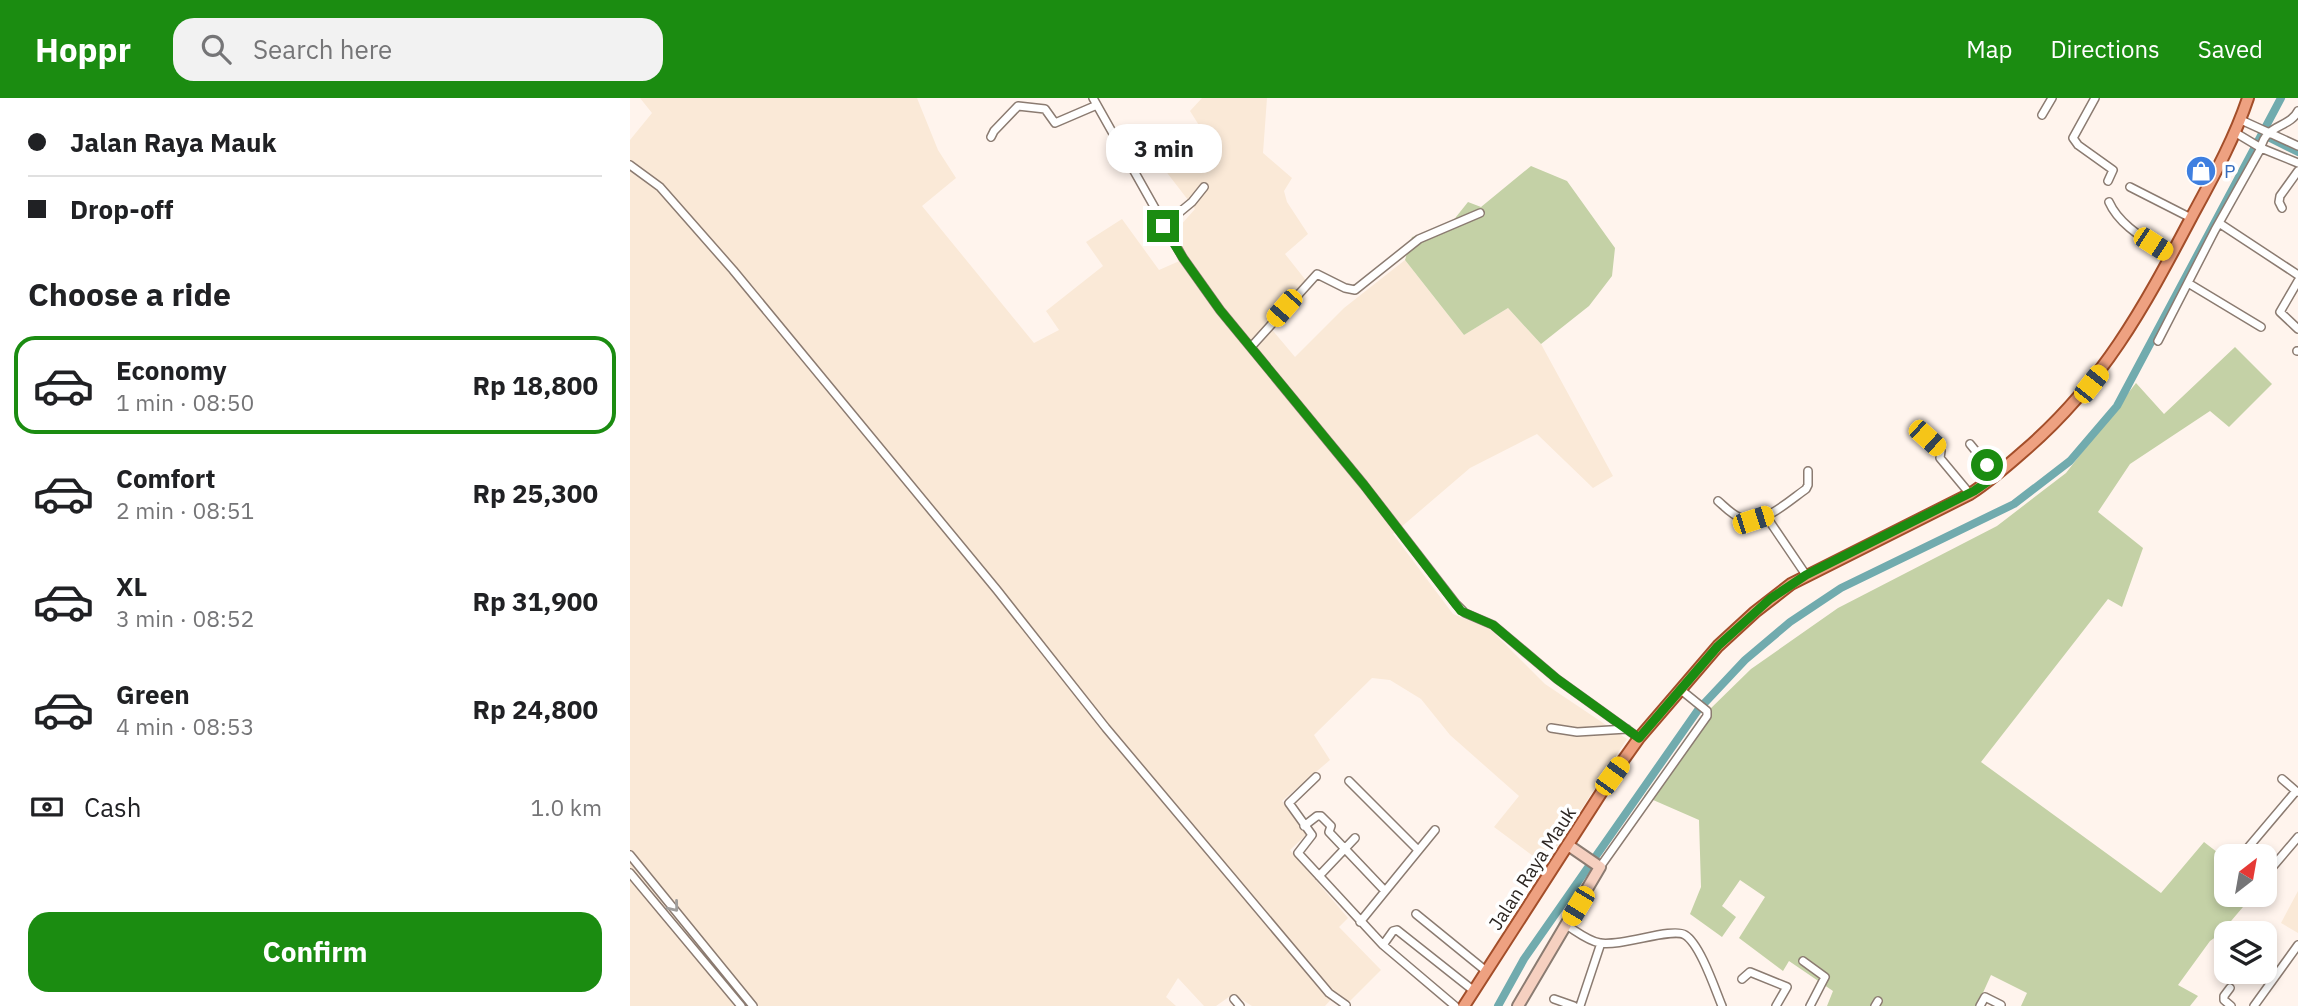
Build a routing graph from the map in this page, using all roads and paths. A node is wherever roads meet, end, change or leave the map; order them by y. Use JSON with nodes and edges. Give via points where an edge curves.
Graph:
{"nodes":[{"id":1,"x":2052,"y":98,"type":"edge"},
{"id":2,"x":2095,"y":98,"type":"edge"},
{"id":3,"x":2248,"y":98,"type":"edge"},
{"id":4,"x":1095,"y":100,"type":"edge"},
{"id":5,"x":2298,"y":111,"type":"edge"},
{"id":6,"x":2042,"y":114,"type":"dead end"},
{"id":7,"x":2245,"y":122,"type":"junction"},
{"id":8,"x":2266,"y":133,"type":"junction"},
{"id":9,"x":2238,"y":134,"type":"junction"},
{"id":10,"x":992,"y":137,"type":"dead end"},
{"id":11,"x":2260,"y":146,"type":"junction"},
{"id":12,"x":2298,"y":146,"type":"edge"},
{"id":13,"x":2298,"y":163,"type":"edge"},
{"id":14,"x":630,"y":165,"type":"edge"},
{"id":15,"x":2298,"y":171,"type":"edge"},
{"id":16,"x":2108,"y":181,"type":"dead end"},
{"id":17,"x":1204,"y":187,"type":"dead end"},
{"id":18,"x":2130,"y":187,"type":"dead end"},
{"id":19,"x":2109,"y":202,"type":"dead end"},
{"id":20,"x":2282,"y":208,"type":"dead end"},
{"id":21,"x":1480,"y":213,"type":"dead end"},
{"id":22,"x":2191,"y":218,"type":"junction"},
{"id":23,"x":2219,"y":223,"type":"junction"},
{"id":24,"x":1163,"y":226,"type":"junction"},
{"id":25,"x":2171,"y":256,"type":"junction"},
{"id":26,"x":2298,"y":275,"type":"edge"},
{"id":27,"x":2298,"y":281,"type":"edge"},
{"id":28,"x":2188,"y":283,"type":"junction"},
{"id":29,"x":2261,"y":327,"type":"dead end"},
{"id":30,"x":2298,"y":329,"type":"edge"},
{"id":31,"x":2158,"y":341,"type":"dead end"},
{"id":32,"x":1251,"y":347,"type":"junction"},
{"id":33,"x":1927,"y":438,"type":"dead end"},
{"id":34,"x":1970,"y":444,"type":"dead end"},
{"id":35,"x":1808,"y":471,"type":"dead end"},
{"id":36,"x":1996,"y":476,"type":"junction"},
{"id":37,"x":1970,"y":494,"type":"junction"},
{"id":38,"x":1718,"y":501,"type":"dead end"},
{"id":39,"x":1766,"y":516,"type":"junction"},
{"id":40,"x":1806,"y":575,"type":"junction"},
{"id":41,"x":1683,"y":692,"type":"junction"},
{"id":42,"x":1551,"y":728,"type":"dead end"},
{"id":43,"x":1627,"y":729,"type":"junction"},
{"id":44,"x":1639,"y":738,"type":"junction"},
{"id":45,"x":1315,"y":777,"type":"dead end"},
{"id":46,"x":2282,"y":779,"type":"dead end"},
{"id":47,"x":1349,"y":780,"type":"dead end"},
{"id":48,"x":2297,"y":791,"type":"edge"},
{"id":49,"x":1304,"y":826,"type":"junction"},
{"id":50,"x":1435,"y":830,"type":"dead end"},
{"id":51,"x":2298,"y":837,"type":"edge"},
{"id":52,"x":1355,"y":838,"type":"dead end"},
{"id":53,"x":2251,"y":844,"type":"edge"},
{"id":54,"x":1571,"y":848,"type":"junction"},
{"id":55,"x":1345,"y":849,"type":"junction"},
{"id":56,"x":1418,"y":850,"type":"junction"},
{"id":57,"x":630,"y":855,"type":"edge"},
{"id":58,"x":2277,"y":862,"type":"edge"},
{"id":59,"x":1598,"y":865,"type":"junction"},
{"id":60,"x":630,"y":873,"type":"edge"},
{"id":61,"x":1319,"y":876,"type":"junction"},
{"id":62,"x":1385,"y":891,"type":"junction"},
{"id":63,"x":1416,"y":914,"type":"dead end"},
{"id":64,"x":1360,"y":922,"type":"junction"},
{"id":65,"x":1566,"y":925,"type":"junction"},
{"id":66,"x":1601,"y":943,"type":"junction"},
{"id":67,"x":2298,"y":945,"type":"edge"},
{"id":68,"x":1382,"y":946,"type":"junction"},
{"id":69,"x":1803,"y":961,"type":"dead end"},
{"id":70,"x":1486,"y":971,"type":"junction"},
{"id":71,"x":1742,"y":979,"type":"dead end"},
{"id":72,"x":2231,"y":988,"type":"dead end"},
{"id":73,"x":1474,"y":990,"type":"junction"},
{"id":74,"x":1234,"y":999,"type":"dead end"},
{"id":75,"x":1554,"y":999,"type":"dead end"},
{"id":76,"x":1346,"y":1005,"type":"edge"},
{"id":77,"x":2001,"y":1005,"type":"edge"},
{"id":78,"x":741,"y":1006,"type":"edge"},
{"id":79,"x":753,"y":1006,"type":"edge"},
{"id":80,"x":1240,"y":1006,"type":"edge"},
{"id":81,"x":1455,"y":1006,"type":"edge"},
{"id":82,"x":1465,"y":1006,"type":"edge"},
{"id":83,"x":1518,"y":1006,"type":"edge"},
{"id":84,"x":1574,"y":1006,"type":"edge"},
{"id":85,"x":1580,"y":1006,"type":"edge"},
{"id":86,"x":1722,"y":1006,"type":"edge"},
{"id":87,"x":1776,"y":1006,"type":"edge"},
{"id":88,"x":1810,"y":1006,"type":"edge"},
{"id":89,"x":1980,"y":1006,"type":"edge"},
{"id":90,"x":2231,"y":1006,"type":"edge"},
{"id":91,"x":2254,"y":1006,"type":"edge"}],
"edges":[{"from":1,"to":6,"type":"street"},
{"from":2,"to":16,"type":"street","via":[[2073,138],[2113,170]]},
{"from":3,"to":7,"type":"main road","name":"Jalan Raya Mauk"},
{"from":4,"to":10,"type":"street","via":[[1055,123],[1045,108],[1018,106]]},
{"from":4,"to":24,"type":"street"},
{"from":5,"to":8,"type":"street","via":[[2294,118]]},
{"from":7,"to":8,"type":"street"},
{"from":7,"to":9,"type":"main road","name":"Jalan Raya Mauk"},
{"from":8,"to":11,"type":"street"},
{"from":8,"to":12,"type":"street"},
{"from":9,"to":11,"type":"street"},
{"from":9,"to":22,"type":"main road","name":"Jalan Raya Mauk"},
{"from":11,"to":13,"type":"street"},
{"from":11,"to":23,"type":"street"},
{"from":14,"to":76,"type":"street","via":[[660,187],[733,270],[1106,727],[1329,993]]},
{"from":15,"to":20,"type":"street","via":[[2280,196]]},
{"from":17,"to":24,"type":"street"},
{"from":18,"to":22,"type":"street"},
{"from":19,"to":25,"type":"street","via":[[2135,233]]},
{"from":21,"to":32,"type":"street","via":[[1419,239],[1354,290],[1317,274]]},
{"from":22,"to":25,"type":"main road","name":"Jalan Raya Mauk"},
{"from":23,"to":26,"type":"street"},
{"from":23,"to":28,"type":"street"},
{"from":24,"to":32,"type":"street"},
{"from":25,"to":36,"type":"main road","name":"Jalan Raya Mauk","via":[[2133,326],[2091,384],[2058,421]]},
{"from":27,"to":30,"type":"street","via":[[2280,312]]},
{"from":28,"to":29,"type":"street"},
{"from":28,"to":31,"type":"street"},
{"from":32,"to":43,"type":"street","via":[[1461,611],[1493,625]]},
{"from":33,"to":37,"type":"street"},
{"from":34,"to":36,"type":"street"},
{"from":35,"to":39,"type":"street","via":[[1806,489]]},
{"from":36,"to":37,"type":"main road","name":"Jalan Raya Mauk"},
{"from":37,"to":40,"type":"main road","name":"Jalan Raya Mauk"},
{"from":38,"to":39,"type":"street","via":[[1740,518]]},
{"from":39,"to":40,"type":"street"},
{"from":40,"to":41,"type":"main road","name":"Jalan Raya Mauk","via":[[1755,611],[1718,646]]},
{"from":41,"to":44,"type":"main road","name":"Jalan Raya Mauk"},
{"from":41,"to":59,"type":"street","via":[[1707,716]]},
{"from":42,"to":43,"type":"street","via":[[1577,732]]},
{"from":43,"to":44,"type":"street"},
{"from":44,"to":54,"type":"main road","name":"Jalan Raya Mauk"},
{"from":45,"to":49,"type":"street","via":[[1289,803]]},
{"from":46,"to":48,"type":"street"},
{"from":47,"to":56,"type":"street"},
{"from":48,"to":53,"type":"street"},
{"from":49,"to":55,"type":"street","via":[[1321,816]]},
{"from":49,"to":61,"type":"street","via":[[1312,836],[1298,853]]},
{"from":50,"to":56,"type":"street"},
{"from":51,"to":58,"type":"street"},
{"from":52,"to":55,"type":"street"},
{"from":54,"to":59,"type":"street"},
{"from":54,"to":70,"type":"main road","name":"Jalan Raya Mauk"},
{"from":55,"to":61,"type":"street"},
{"from":55,"to":62,"type":"street"},
{"from":56,"to":62,"type":"street"},
{"from":57,"to":79,"type":"street","one_way":true},
{"from":59,"to":65,"type":"street"},
{"from":60,"to":78,"type":"street"},
{"from":61,"to":64,"type":"street"},
{"from":62,"to":64,"type":"street"},
{"from":63,"to":70,"type":"street"},
{"from":64,"to":68,"type":"street"},
{"from":65,"to":66,"type":"street"},
{"from":65,"to":83,"type":"street"},
{"from":66,"to":85,"type":"street"},
{"from":66,"to":86,"type":"street","via":[[1683,934],[1703,961]]},
{"from":67,"to":91,"type":"street"},
{"from":68,"to":73,"type":"street","via":[[1397,930]]},
{"from":68,"to":81,"type":"street"},
{"from":69,"to":88,"type":"street","via":[[1825,977]]},
{"from":70,"to":73,"type":"main road","name":"Jalan Raya Mauk"},
{"from":71,"to":87,"type":"street","via":[[1750,972],[1787,987]]},
{"from":72,"to":90,"type":"street","via":[[2224,1000]]},
{"from":73,"to":82,"type":"main road","name":"Jalan Raya Mauk"},
{"from":74,"to":80,"type":"street"},
{"from":75,"to":84,"type":"street"},
{"from":77,"to":89,"type":"street","via":[[1985,997]]}]}
